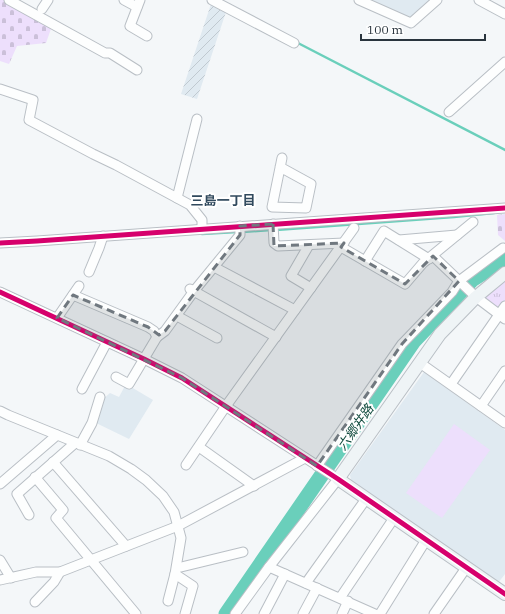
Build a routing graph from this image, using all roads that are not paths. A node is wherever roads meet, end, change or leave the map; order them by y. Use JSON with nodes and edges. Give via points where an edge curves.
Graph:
{"nodes":[{"id":1,"x":9,"y":0,"type":"edge"},
{"id":2,"x":48,"y":0,"type":"edge"},
{"id":3,"x":124,"y":0,"type":"edge"},
{"id":4,"x":212,"y":0,"type":"edge"},
{"id":5,"x":359,"y":0,"type":"edge"},
{"id":6,"x":437,"y":0,"type":"edge"},
{"id":7,"x":479,"y":0,"type":"edge"},
{"id":8,"x":138,"y":4,"type":"edge"},
{"id":9,"x":42,"y":9,"type":"dead end"},
{"id":10,"x":505,"y":14,"type":"edge"},
{"id":11,"x":147,"y":36,"type":"dead end"},
{"id":12,"x":294,"y":43,"type":"dead end"},
{"id":13,"x":505,"y":62,"type":"edge"},
{"id":14,"x":137,"y":70,"type":"dead end"},
{"id":15,"x":0,"y":89,"type":"edge"},
{"id":16,"x":449,"y":112,"type":"dead end"},
{"id":17,"x":197,"y":119,"type":"dead end"},
{"id":18,"x":177,"y":198,"type":"junction"},
{"id":19,"x":282,"y":207,"type":"junction"},
{"id":20,"x":505,"y":208,"type":"edge"},
{"id":21,"x":473,"y":222,"type":"dead end"},
{"id":22,"x":277,"y":223,"type":"junction"},
{"id":23,"x":240,"y":226,"type":"junction"},
{"id":24,"x":354,"y":228,"type":"dead end"},
{"id":25,"x":202,"y":229,"type":"junction"},
{"id":26,"x":458,"y":235,"type":"junction"},
{"id":27,"x":103,"y":236,"type":"junction"},
{"id":28,"x":399,"y":240,"type":"junction"},
{"id":29,"x":0,"y":243,"type":"edge"},
{"id":30,"x":309,"y":245,"type":"junction"},
{"id":31,"x":343,"y":245,"type":"junction"},
{"id":32,"x":503,"y":248,"type":"dead end"},
{"id":33,"x":431,"y":257,"type":"junction"},
{"id":34,"x":365,"y":261,"type":"junction"},
{"id":35,"x":214,"y":267,"type":"junction"},
{"id":36,"x":89,"y":272,"type":"dead end"},
{"id":37,"x":505,"y":273,"type":"edge"},
{"id":38,"x":461,"y":283,"type":"junction"},
{"id":39,"x":79,"y":286,"type":"dead end"},
{"id":40,"x":311,"y":288,"type":"junction"},
{"id":41,"x":191,"y":290,"type":"junction"},
{"id":42,"x":0,"y":292,"type":"edge"},
{"id":43,"x":73,"y":295,"type":"junction"},
{"id":44,"x":476,"y":297,"type":"junction"},
{"id":45,"x":505,"y":306,"type":"edge"},
{"id":46,"x":295,"y":310,"type":"junction"},
{"id":47,"x":177,"y":316,"type":"junction"},
{"id":48,"x":502,"y":317,"type":"edge"},
{"id":49,"x":57,"y":318,"type":"junction"},
{"id":50,"x":157,"y":337,"type":"junction"},
{"id":51,"x":276,"y":337,"type":"junction"},
{"id":52,"x":217,"y":338,"type":"dead end"},
{"id":53,"x":107,"y":342,"type":"junction"},
{"id":54,"x":144,"y":359,"type":"junction"},
{"id":55,"x":420,"y":363,"type":"junction"},
{"id":56,"x":505,"y":372,"type":"edge"},
{"id":57,"x":116,"y":377,"type":"dead end"},
{"id":58,"x":451,"y":384,"type":"junction"},
{"id":59,"x":82,"y":389,"type":"dead end"},
{"id":60,"x":100,"y":398,"type":"dead end"},
{"id":61,"x":226,"y":406,"type":"junction"},
{"id":62,"x":481,"y":406,"type":"junction"},
{"id":63,"x":0,"y":411,"type":"edge"},
{"id":64,"x":505,"y":423,"type":"edge"},
{"id":65,"x":56,"y":435,"type":"junction"},
{"id":66,"x":77,"y":444,"type":"junction"},
{"id":67,"x":199,"y":446,"type":"junction"},
{"id":68,"x":305,"y":458,"type":"junction"},
{"id":69,"x":53,"y":462,"type":"junction"},
{"id":70,"x":186,"y":465,"type":"dead end"},
{"id":71,"x":318,"y":467,"type":"junction"},
{"id":72,"x":35,"y":477,"type":"junction"},
{"id":73,"x":334,"y":477,"type":"junction"},
{"id":74,"x":0,"y":484,"type":"edge"},
{"id":75,"x":254,"y":486,"type":"junction"},
{"id":76,"x":366,"y":499,"type":"junction"},
{"id":77,"x":29,"y":515,"type":"dead end"},
{"id":78,"x":394,"y":518,"type":"junction"},
{"id":79,"x":178,"y":526,"type":"junction"},
{"id":80,"x":426,"y":540,"type":"junction"},
{"id":81,"x":126,"y":546,"type":"junction"},
{"id":82,"x":243,"y":552,"type":"dead end"},
{"id":83,"x":0,"y":560,"type":"edge"},
{"id":84,"x":90,"y":560,"type":"junction"},
{"id":85,"x":269,"y":566,"type":"junction"},
{"id":86,"x":466,"y":568,"type":"junction"},
{"id":87,"x":176,"y":571,"type":"junction"},
{"id":88,"x":60,"y":572,"type":"junction"},
{"id":89,"x":285,"y":574,"type":"junction"},
{"id":90,"x":11,"y":578,"type":"junction"},
{"id":91,"x":0,"y":580,"type":"edge"},
{"id":92,"x":306,"y":583,"type":"junction"},
{"id":93,"x":317,"y":588,"type":"junction"},
{"id":94,"x":505,"y":594,"type":"edge"},
{"id":95,"x":344,"y":600,"type":"junction"},
{"id":96,"x":168,"y":601,"type":"dead end"},
{"id":97,"x":35,"y":602,"type":"dead end"},
{"id":98,"x":136,"y":614,"type":"edge"},
{"id":99,"x":185,"y":614,"type":"edge"},
{"id":100,"x":235,"y":614,"type":"edge"},
{"id":101,"x":264,"y":614,"type":"edge"},
{"id":102,"x":303,"y":614,"type":"edge"},
{"id":103,"x":342,"y":614,"type":"edge"},
{"id":104,"x":375,"y":614,"type":"edge"},
{"id":105,"x":380,"y":614,"type":"edge"},
{"id":106,"x":434,"y":614,"type":"edge"}],
"edges":[{"from":1,"to":14,"type":"street"},
{"from":2,"to":9,"type":"street"},
{"from":3,"to":8,"type":"street"},
{"from":4,"to":12,"type":"street"},
{"from":5,"to":6,"type":"street","via":[[411,23]]},
{"from":7,"to":10,"type":"street"},
{"from":8,"to":11,"type":"street","via":[[130,26]]},
{"from":13,"to":16,"type":"street"},
{"from":15,"to":18,"type":"street","via":[[33,100],[29,120]]},
{"from":17,"to":18,"type":"street"},
{"from":18,"to":25,"type":"street","via":[[190,205],[202,220]]},
{"from":19,"to":19,"type":"street","via":[[272,207],[281,162],[311,184],[306,208]]},
{"from":19,"to":22,"type":"street"},
{"from":20,"to":22,"type":"street"},
{"from":21,"to":26,"type":"street"},
{"from":22,"to":23,"type":"street"},
{"from":22,"to":30,"type":"street","via":[[274,242],[278,246]]},
{"from":23,"to":25,"type":"street"},
{"from":23,"to":35,"type":"street","via":[[240,235]]},
{"from":24,"to":31,"type":"street"},
{"from":25,"to":27,"type":"street"},
{"from":26,"to":28,"type":"street"},
{"from":26,"to":33,"type":"street"},
{"from":27,"to":29,"type":"street"},
{"from":27,"to":36,"type":"street"},
{"from":28,"to":33,"type":"street"},
{"from":28,"to":34,"type":"street","via":[[384,231]]},
{"from":30,"to":31,"type":"street"},
{"from":30,"to":40,"type":"street","via":[[291,276]]},
{"from":31,"to":34,"type":"street"},
{"from":31,"to":40,"type":"street"},
{"from":32,"to":38,"type":"street"},
{"from":33,"to":34,"type":"street","via":[[405,284]]},
{"from":33,"to":38,"type":"street"},
{"from":35,"to":41,"type":"street"},
{"from":35,"to":46,"type":"street"},
{"from":37,"to":44,"type":"street"},
{"from":38,"to":44,"type":"street"},
{"from":38,"to":71,"type":"street","via":[[402,344]]},
{"from":39,"to":43,"type":"street"},
{"from":40,"to":46,"type":"street"},
{"from":41,"to":47,"type":"street"},
{"from":41,"to":51,"type":"street"},
{"from":42,"to":49,"type":"street"},
{"from":43,"to":49,"type":"street"},
{"from":43,"to":50,"type":"street","via":[[148,326]]},
{"from":44,"to":48,"type":"street"},
{"from":44,"to":55,"type":"street","via":[[440,334]]},
{"from":45,"to":48,"type":"street"},
{"from":46,"to":51,"type":"street"},
{"from":47,"to":50,"type":"street"},
{"from":47,"to":52,"type":"street"},
{"from":48,"to":58,"type":"street"},
{"from":49,"to":53,"type":"street"},
{"from":50,"to":54,"type":"street"},
{"from":51,"to":61,"type":"street"},
{"from":53,"to":54,"type":"street"},
{"from":53,"to":59,"type":"street"},
{"from":54,"to":57,"type":"street","via":[[129,384]]},
{"from":54,"to":61,"type":"street","via":[[182,378]]},
{"from":55,"to":58,"type":"street"},
{"from":55,"to":73,"type":"street"},
{"from":56,"to":62,"type":"street"},
{"from":58,"to":62,"type":"street"},
{"from":60,"to":66,"type":"street","via":[[92,423]]},
{"from":61,"to":67,"type":"street"},
{"from":61,"to":68,"type":"street"},
{"from":62,"to":64,"type":"street"},
{"from":63,"to":65,"type":"street"},
{"from":65,"to":66,"type":"street"},
{"from":65,"to":74,"type":"street"},
{"from":66,"to":69,"type":"street"},
{"from":66,"to":79,"type":"street","via":[[109,456],[146,480],[163,496],[174,512]]},
{"from":67,"to":70,"type":"street"},
{"from":67,"to":75,"type":"street"},
{"from":68,"to":71,"type":"street"},
{"from":68,"to":75,"type":"street"},
{"from":69,"to":72,"type":"street"},
{"from":69,"to":81,"type":"street"},
{"from":71,"to":73,"type":"street"},
{"from":72,"to":77,"type":"street","via":[[17,494]]},
{"from":72,"to":84,"type":"street","via":[[63,510],[56,518]]},
{"from":73,"to":76,"type":"street"},
{"from":73,"to":85,"type":"street"},
{"from":75,"to":79,"type":"street"},
{"from":76,"to":78,"type":"street"},
{"from":76,"to":92,"type":"street"},
{"from":78,"to":80,"type":"street"},
{"from":78,"to":95,"type":"street"},
{"from":79,"to":81,"type":"street"},
{"from":79,"to":87,"type":"street","via":[[181,538]]},
{"from":80,"to":86,"type":"street"},
{"from":80,"to":105,"type":"street"},
{"from":81,"to":84,"type":"street"},
{"from":82,"to":87,"type":"street"},
{"from":83,"to":90,"type":"street"},
{"from":84,"to":88,"type":"street"},
{"from":84,"to":98,"type":"street"},
{"from":85,"to":89,"type":"street"},
{"from":85,"to":100,"type":"street"},
{"from":86,"to":94,"type":"street"},
{"from":86,"to":106,"type":"street"},
{"from":87,"to":96,"type":"street"},
{"from":87,"to":99,"type":"street","via":[[193,586]]},
{"from":88,"to":90,"type":"street","via":[[36,572]]},
{"from":88,"to":97,"type":"street"},
{"from":89,"to":92,"type":"street"},
{"from":89,"to":101,"type":"street"},
{"from":90,"to":91,"type":"street"},
{"from":92,"to":93,"type":"street"},
{"from":93,"to":95,"type":"street"},
{"from":93,"to":102,"type":"street"},
{"from":95,"to":103,"type":"street"},
{"from":95,"to":104,"type":"street"}]}
